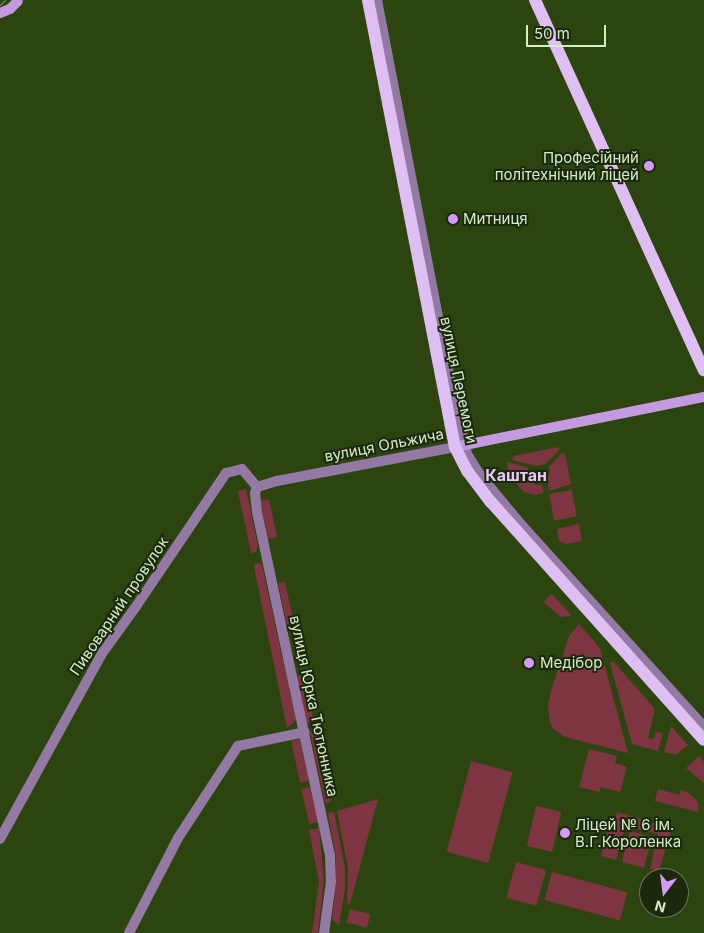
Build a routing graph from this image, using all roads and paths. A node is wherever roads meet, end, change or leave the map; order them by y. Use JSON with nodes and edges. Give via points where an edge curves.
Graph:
{"nodes":[{"id":1,"x":21,"y":0,"type":"edge"},
{"id":2,"x":368,"y":0,"type":"edge"},
{"id":3,"x":377,"y":0,"type":"edge"},
{"id":4,"x":535,"y":0,"type":"edge"},
{"id":5,"x":0,"y":13,"type":"edge"},
{"id":6,"x":704,"y":370,"type":"edge"},
{"id":7,"x":704,"y":397,"type":"edge"},
{"id":8,"x":459,"y":446,"type":"junction"},
{"id":9,"x":257,"y":487,"type":"junction"},
{"id":10,"x":704,"y":726,"type":"edge"},
{"id":11,"x":304,"y":732,"type":"junction"},
{"id":12,"x":704,"y":740,"type":"edge"},
{"id":13,"x":0,"y":839,"type":"edge"},
{"id":14,"x":129,"y":933,"type":"edge"},
{"id":15,"x":324,"y":933,"type":"edge"}],
"edges":[{"from":1,"to":5,"type":"street"},
{"from":2,"to":8,"type":"main road","name":"вулиця Перемоги"},
{"from":3,"to":8,"type":"street","name":"вулиця Перемоги"},
{"from":4,"to":6,"type":"main road"},
{"from":7,"to":8,"type":"street","name":"вулиця Ольжича"},
{"from":8,"to":9,"type":"street","name":"вулиця Ольжича"},
{"from":8,"to":10,"type":"street","name":"вулиця Перемоги","via":[[486,483]]},
{"from":8,"to":12,"type":"main road","name":"вулиця Перемоги","via":[[468,472],[491,502]]},
{"from":9,"to":11,"type":"street","name":"вулиця Юрка Тютюнника","via":[[254,493],[257,512]]},
{"from":9,"to":13,"type":"street","name":"Пивоварний провулок","via":[[242,469],[226,473],[103,652]]},
{"from":11,"to":14,"type":"street","via":[[238,746],[178,838]]},
{"from":11,"to":15,"type":"street","name":"вулиця Юрка Тютюнника","via":[[330,856],[331,882]]}]}
